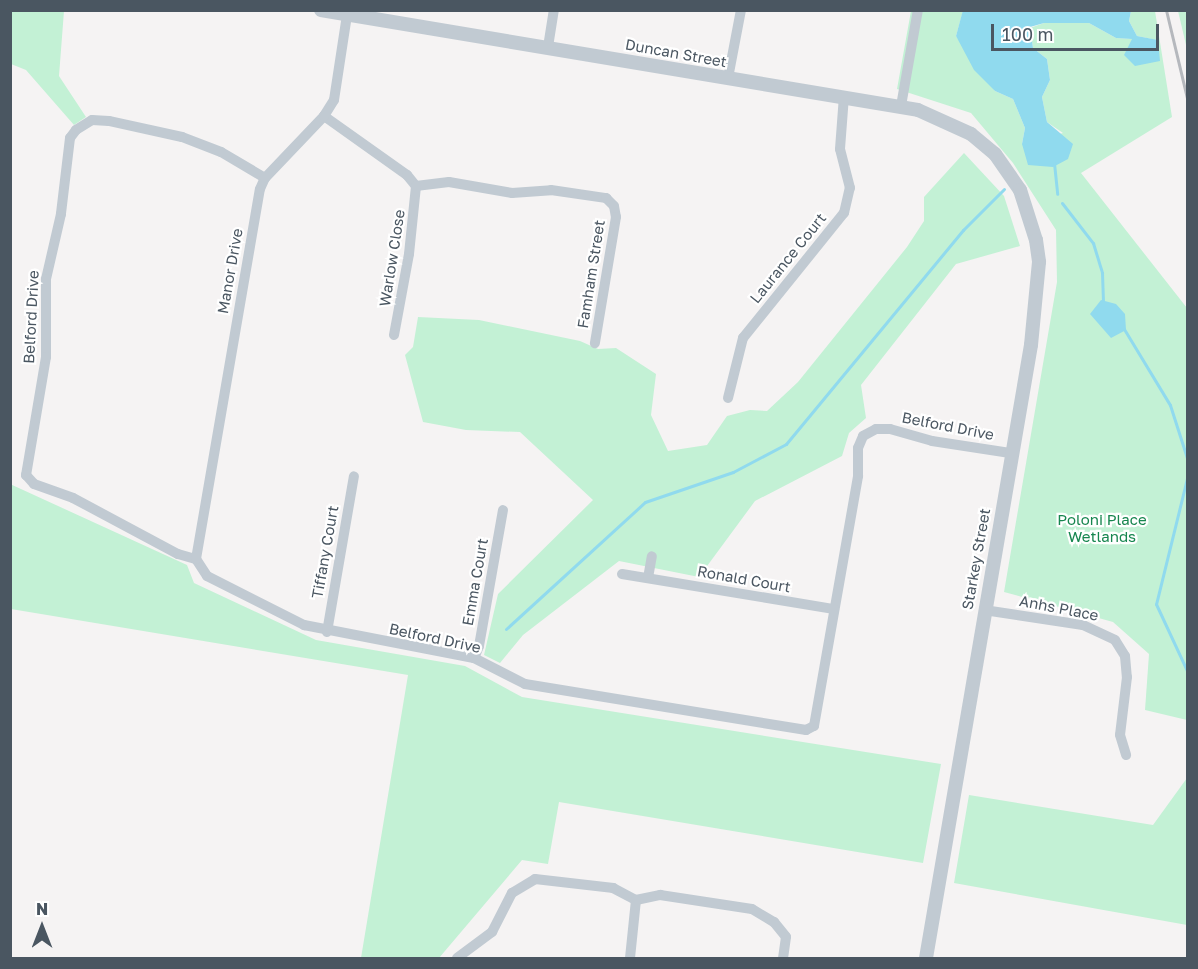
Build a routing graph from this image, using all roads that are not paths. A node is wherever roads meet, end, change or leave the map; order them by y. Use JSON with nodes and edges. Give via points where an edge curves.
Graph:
{"nodes":[{"id":1,"x":321,"y":10,"type":"edge"},
{"id":2,"x":554,"y":10,"type":"edge"},
{"id":3,"x":741,"y":10,"type":"edge"},
{"id":4,"x":918,"y":10,"type":"edge"},
{"id":5,"x":347,"y":15,"type":"junction"},
{"id":6,"x":548,"y":47,"type":"junction"},
{"id":7,"x":728,"y":78,"type":"junction"},
{"id":8,"x":844,"y":96,"type":"junction"},
{"id":9,"x":901,"y":106,"type":"junction"},
{"id":10,"x":324,"y":116,"type":"junction"},
{"id":11,"x":1007,"y":169,"type":"joint"},
{"id":12,"x":265,"y":178,"type":"junction"},
{"id":13,"x":416,"y":186,"type":"junction"},
{"id":14,"x":394,"y":335,"type":"dead end"},
{"id":15,"x":595,"y":343,"type":"dead end"},
{"id":16,"x":728,"y":398,"type":"dead end"},
{"id":17,"x":1010,"y":453,"type":"junction"},
{"id":18,"x":354,"y":476,"type":"dead end"},
{"id":19,"x":503,"y":510,"type":"dead end"},
{"id":20,"x":652,"y":556,"type":"dead end"},
{"id":21,"x":196,"y":559,"type":"junction"},
{"id":22,"x":622,"y":574,"type":"dead end"},
{"id":23,"x":648,"y":578,"type":"junction"},
{"id":24,"x":834,"y":609,"type":"junction"},
{"id":25,"x":984,"y":610,"type":"junction"},
{"id":26,"x":327,"y":632,"type":"junction"},
{"id":27,"x":474,"y":658,"type":"junction"},
{"id":28,"x":1126,"y":755,"type":"dead end"},
{"id":29,"x":636,"y":900,"type":"junction"},
{"id":30,"x":457,"y":958,"type":"edge"},
{"id":31,"x":630,"y":958,"type":"edge"},
{"id":32,"x":783,"y":958,"type":"edge"},
{"id":33,"x":926,"y":958,"type":"edge"}],
"edges":[{"from":1,"to":5,"type":"street","name":"Duncan Street"},
{"from":2,"to":6,"type":"street"},
{"from":3,"to":7,"type":"street"},
{"from":4,"to":9,"type":"street"},
{"from":5,"to":6,"type":"street","name":"Duncan Street"},
{"from":5,"to":10,"type":"street","name":"Manor Drive","via":[[334,100]]},
{"from":6,"to":7,"type":"street","name":"Duncan Street"},
{"from":7,"to":8,"type":"street","name":"Duncan Street"},
{"from":8,"to":9,"type":"street","name":"Duncan Street"},
{"from":8,"to":16,"type":"street","name":"Laurance Court","via":[[840,149],[850,188],[844,213],[743,338],[737,349]]},
{"from":9,"to":11,"type":"street","name":"Duncan Street","via":[[946,120],[970,134]]},
{"from":10,"to":12,"type":"street","name":"Manor Drive"},
{"from":10,"to":13,"type":"street","via":[[407,175]]},
{"from":11,"to":17,"type":"street","name":"Starkey Street","via":[[1026,202],[1039,262],[1031,345]]},
{"from":12,"to":21,"type":"street","name":"Manor Drive"},
{"from":12,"to":21,"type":"street","name":"Belford Drive","via":[[221,152],[182,137],[109,121],[92,120],[70,138],[61,214],[46,279],[45,357],[26,475],[34,484],[73,498],[178,555]]},
{"from":13,"to":14,"type":"street","name":"Warlow Close","via":[[409,254]]},
{"from":13,"to":15,"type":"street","name":"Famham Street","via":[[449,182],[512,193],[550,190],[606,198],[614,206],[616,217]]},
{"from":17,"to":24,"type":"street","name":"Belford Drive","via":[[923,439],[890,429],[876,429],[863,436]]},
{"from":17,"to":25,"type":"street","name":"Starkey Street"},
{"from":18,"to":26,"type":"street","name":"Tiffany Court"},
{"from":19,"to":27,"type":"street","name":"Emma Court"},
{"from":20,"to":23,"type":"street"},
{"from":21,"to":26,"type":"street","name":"Belford Drive","via":[[207,576],[304,626]]},
{"from":22,"to":23,"type":"street","name":"Ronald Court"},
{"from":23,"to":24,"type":"street","name":"Ronald Court"},
{"from":24,"to":27,"type":"street","name":"Belford Drive","via":[[814,726],[806,730],[525,684]]},
{"from":25,"to":28,"type":"street","name":"Anhs Place","via":[[1083,625],[1115,640],[1125,656],[1127,677],[1120,735]]},
{"from":25,"to":33,"type":"street","name":"Starkey Street"},
{"from":26,"to":27,"type":"street","name":"Belford Drive"},
{"from":29,"to":30,"type":"street","via":[[613,888],[535,879],[512,893],[492,932]]},
{"from":29,"to":31,"type":"street"},
{"from":29,"to":32,"type":"street","via":[[660,895],[752,909],[774,922],[786,937]]}]}
